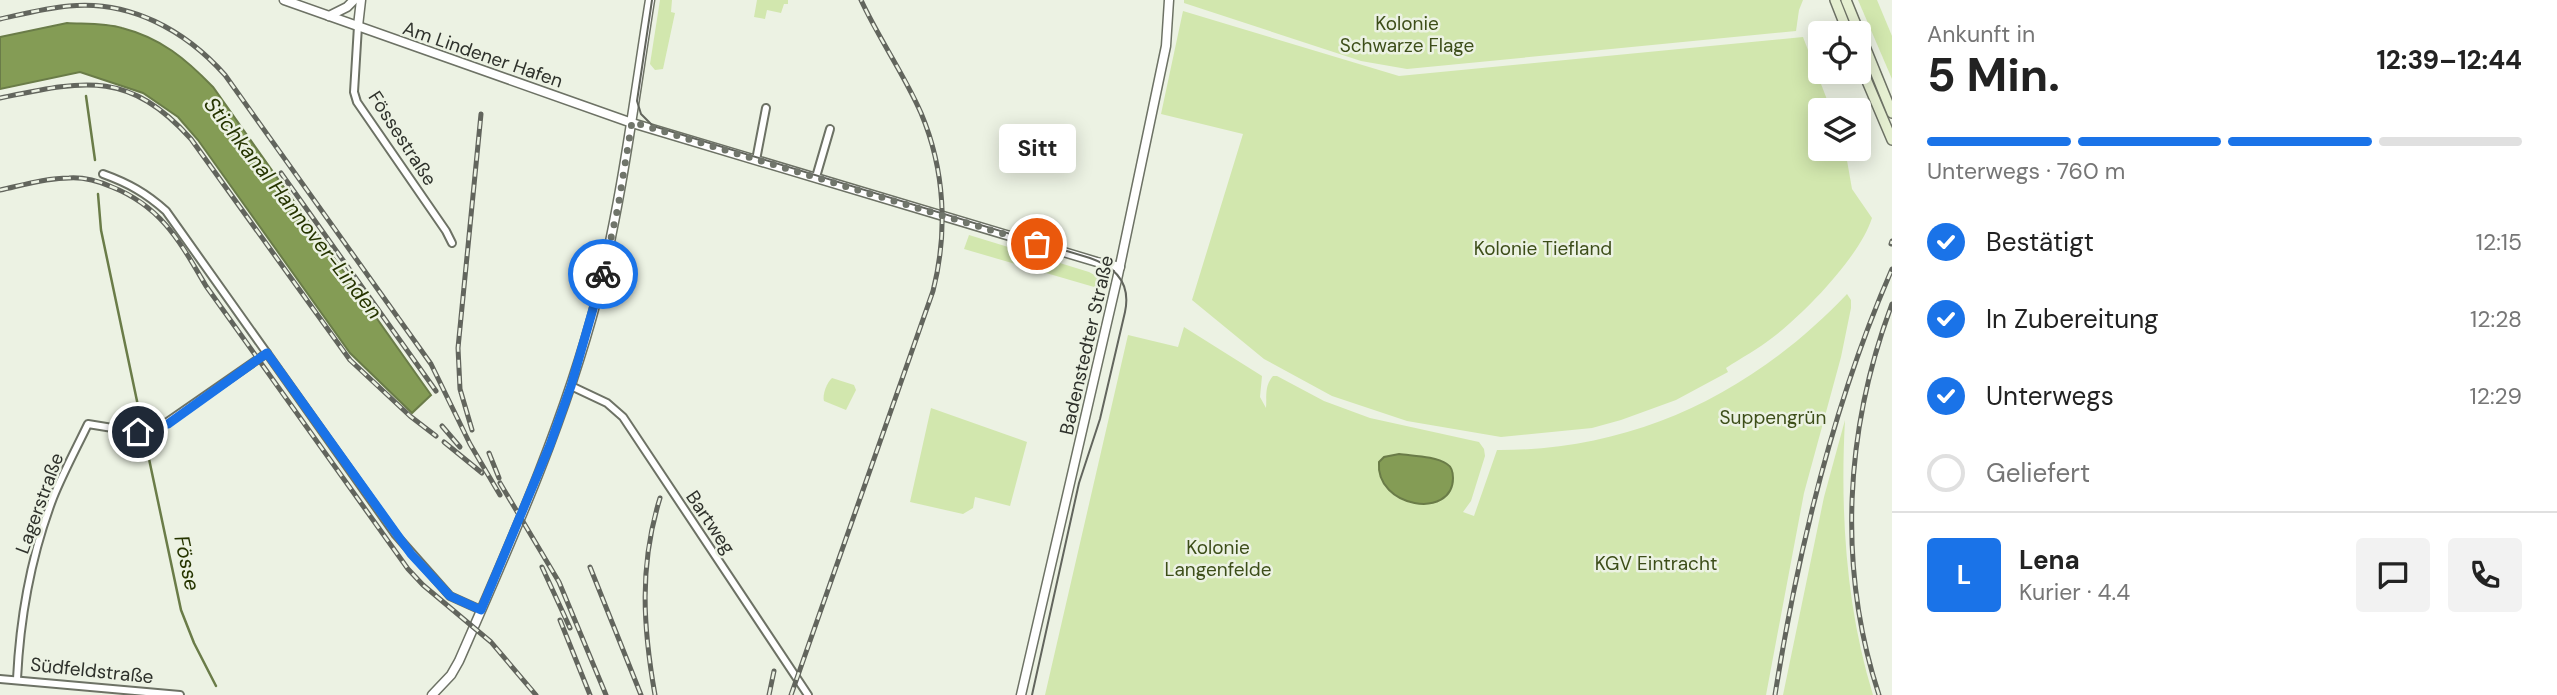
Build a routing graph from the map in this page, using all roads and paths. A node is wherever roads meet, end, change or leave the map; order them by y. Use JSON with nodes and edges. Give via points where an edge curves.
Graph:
{"nodes":[{"id":1,"x":284,"y":0,"type":"edge"},
{"id":2,"x":354,"y":0,"type":"edge"},
{"id":3,"x":361,"y":0,"type":"edge"},
{"id":4,"x":650,"y":0,"type":"edge"},
{"id":5,"x":1169,"y":0,"type":"edge"},
{"id":6,"x":1835,"y":0,"type":"edge"},
{"id":7,"x":1846,"y":0,"type":"edge"},
{"id":8,"x":329,"y":16,"type":"junction"},
{"id":9,"x":1843,"y":21,"type":"edge"},
{"id":10,"x":358,"y":26,"type":"junction"},
{"id":11,"x":1868,"y":84,"type":"edge"},
{"id":12,"x":766,"y":108,"type":"dead end"},
{"id":13,"x":1892,"y":113,"type":"edge"},
{"id":14,"x":632,"y":122,"type":"junction"},
{"id":15,"x":830,"y":129,"type":"dead end"},
{"id":16,"x":1892,"y":140,"type":"edge"},
{"id":17,"x":756,"y":160,"type":"junction"},
{"id":18,"x":103,"y":174,"type":"dead end"},
{"id":19,"x":816,"y":177,"type":"junction"},
{"id":20,"x":452,"y":243,"type":"dead end"},
{"id":21,"x":1120,"y":267,"type":"junction"},
{"id":22,"x":267,"y":353,"type":"junction"},
{"id":23,"x":571,"y":386,"type":"junction"},
{"id":24,"x":481,"y":610,"type":"junction"},
{"id":25,"x":0,"y":679,"type":"edge"},
{"id":26,"x":17,"y":679,"type":"junction"},
{"id":27,"x":180,"y":695,"type":"edge"},
{"id":28,"x":432,"y":695,"type":"edge"},
{"id":29,"x":808,"y":695,"type":"edge"},
{"id":30,"x":1021,"y":695,"type":"edge"}],
"edges":[{"from":1,"to":8,"type":"street","name":"Am Lindener Hafen"},
{"from":2,"to":8,"type":"street"},
{"from":3,"to":10,"type":"street","name":"Fössestraße"},
{"from":4,"to":14,"type":"street"},
{"from":5,"to":21,"type":"street","name":"Badenstedter Straße","via":[[1166,46]]},
{"from":6,"to":9,"type":"main road"},
{"from":7,"to":13,"type":"main road"},
{"from":8,"to":10,"type":"street","name":"Am Lindener Hafen"},
{"from":10,"to":14,"type":"street","name":"Am Lindener Hafen"},
{"from":10,"to":20,"type":"street","name":"Fössestraße","via":[[357,102]]},
{"from":11,"to":16,"type":"main road"},
{"from":12,"to":17,"type":"street"},
{"from":14,"to":17,"type":"street","name":"Am Lindener Hafen"},
{"from":14,"to":23,"type":"street","via":[[604,267]]},
{"from":15,"to":19,"type":"street"},
{"from":17,"to":19,"type":"street","name":"Am Lindener Hafen"},
{"from":18,"to":22,"type":"street","via":[[148,194],[166,211]]},
{"from":19,"to":21,"type":"street","name":"Am Lindener Hafen"},
{"from":21,"to":30,"type":"street","name":"Badenstedter Straße"},
{"from":22,"to":24,"type":"street","via":[[411,554],[450,596]]},
{"from":22,"to":26,"type":"street","name":"Lagerstraße","via":[[160,427],[138,432],[88,424],[40,537],[24,603]]},
{"from":23,"to":24,"type":"street"},
{"from":23,"to":29,"type":"street","name":"Bartweg","via":[[607,403],[623,417]]},
{"from":24,"to":28,"type":"street","via":[[451,676]]},
{"from":25,"to":26,"type":"street","name":"Südfeldstraße"},
{"from":26,"to":27,"type":"street","name":"Südfeldstraße"}]}
